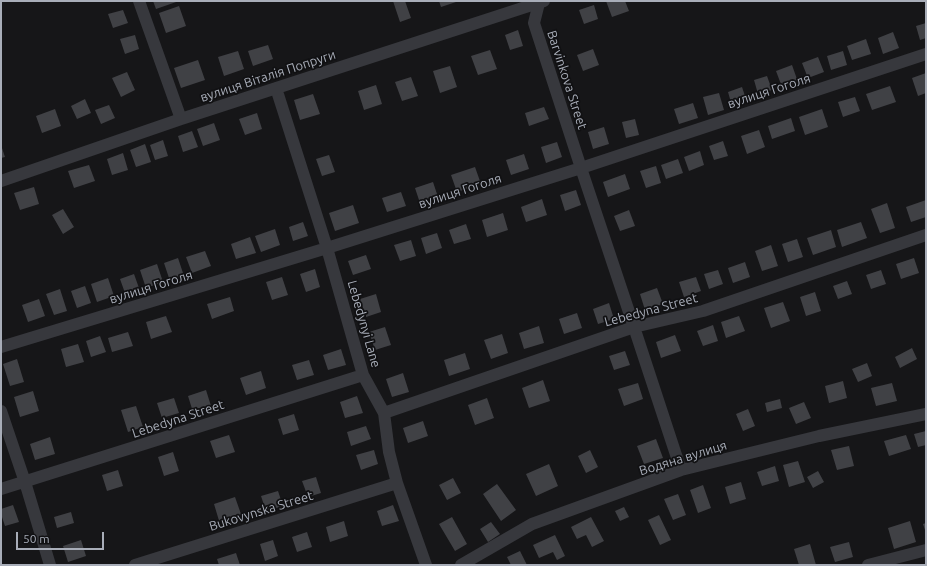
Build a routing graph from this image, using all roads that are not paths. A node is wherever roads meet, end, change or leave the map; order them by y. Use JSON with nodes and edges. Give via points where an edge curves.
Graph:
{"nodes":[{"id":1,"x":139,"y":1,"type":"edge"},
{"id":2,"x":540,"y":2,"type":"edge"},
{"id":3,"x":926,"y":54,"type":"edge"},
{"id":4,"x":276,"y":88,"type":"junction"},
{"id":5,"x":181,"y":119,"type":"junction"},
{"id":6,"x":581,"y":168,"type":"junction"},
{"id":7,"x":1,"y":181,"type":"edge"},
{"id":8,"x":926,"y":234,"type":"edge"},
{"id":9,"x":328,"y":248,"type":"junction"},
{"id":10,"x":634,"y":327,"type":"junction"},
{"id":11,"x":1,"y":347,"type":"edge"},
{"id":12,"x":363,"y":375,"type":"junction"},
{"id":13,"x":1,"y":411,"type":"edge"},
{"id":14,"x":384,"y":413,"type":"junction"},
{"id":15,"x":926,"y":414,"type":"edge"},
{"id":16,"x":681,"y":470,"type":"junction"},
{"id":17,"x":25,"y":482,"type":"junction"},
{"id":18,"x":397,"y":483,"type":"junction"},
{"id":19,"x":1,"y":489,"type":"edge"},
{"id":20,"x":926,"y":550,"type":"edge"},
{"id":21,"x":50,"y":565,"type":"edge"},
{"id":22,"x":135,"y":565,"type":"edge"},
{"id":23,"x":426,"y":565,"type":"edge"},
{"id":24,"x":461,"y":565,"type":"edge"},
{"id":25,"x":868,"y":565,"type":"edge"}],
"edges":[{"from":1,"to":5,"type":"street"},
{"from":2,"to":4,"type":"street","name":"вулиця Віталія Попруги"},
{"from":2,"to":6,"type":"street","name":"Barvinkova Street","via":[[534,23]]},
{"from":3,"to":6,"type":"street","name":"вулиця Гоголя"},
{"from":4,"to":5,"type":"street","name":"вулиця Віталія Попруги"},
{"from":4,"to":9,"type":"street","name":"Lebedynyi Lane"},
{"from":5,"to":7,"type":"street","name":"вулиця Віталія Попруги"},
{"from":6,"to":9,"type":"street","name":"вулиця Гоголя"},
{"from":6,"to":10,"type":"street","name":"Barvinkova Street"},
{"from":8,"to":10,"type":"street","name":"Lebedyna Street","via":[[703,310]]},
{"from":9,"to":11,"type":"street","name":"вулиця Гоголя"},
{"from":9,"to":12,"type":"street","name":"Lebedynyi Lane"},
{"from":10,"to":14,"type":"street","name":"Lebedyna Street"},
{"from":10,"to":16,"type":"street","name":"Barvinkova Street"},
{"from":12,"to":14,"type":"street","name":"Lebedynyi Lane"},
{"from":12,"to":17,"type":"street","name":"Lebedyna Street"},
{"from":13,"to":17,"type":"street"},
{"from":14,"to":18,"type":"street","name":"Lebedynyi Lane","via":[[388,452]]},
{"from":15,"to":16,"type":"street","name":"Водяна вулиця","via":[[819,436]]},
{"from":16,"to":24,"type":"street","name":"Водяна вулиця","via":[[532,524]]},
{"from":17,"to":19,"type":"street","name":"Lebedyna Street"},
{"from":17,"to":21,"type":"street"},
{"from":18,"to":22,"type":"street","name":"Bukovynska Street"},
{"from":18,"to":23,"type":"street","name":"Lebedynyi Lane"},
{"from":20,"to":25,"type":"street"}]}
